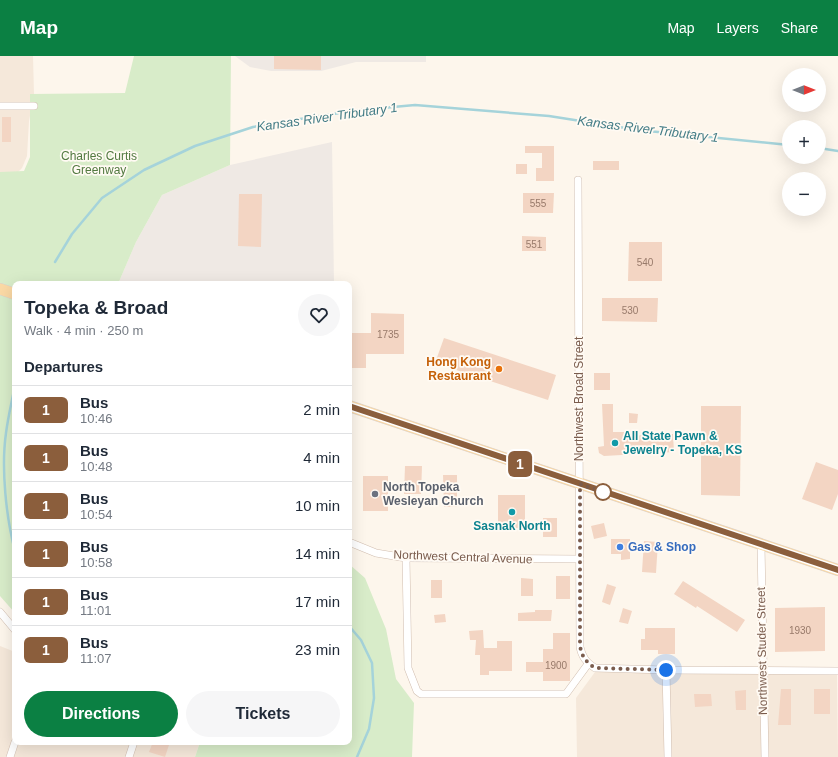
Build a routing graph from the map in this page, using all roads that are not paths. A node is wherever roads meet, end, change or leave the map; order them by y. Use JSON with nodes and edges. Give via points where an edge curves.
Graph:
{"nodes":[{"id":1,"x":0,"y":106,"type":"edge"},
{"id":2,"x":34,"y":106,"type":"dead end"},
{"id":3,"x":578,"y":180,"type":"dead end"},
{"id":4,"x":0,"y":289,"type":"edge"},
{"id":5,"x":12,"y":293,"type":"edge"},
{"id":6,"x":352,"y":407,"type":"edge"},
{"id":7,"x":580,"y":484,"type":"junction"},
{"id":8,"x":352,"y":543,"type":"edge"},
{"id":9,"x":761,"y":545,"type":"junction"},
{"id":10,"x":406,"y":558,"type":"junction"},
{"id":11,"x":580,"y":559,"type":"junction"},
{"id":12,"x":838,"y":570,"type":"edge"},
{"id":13,"x":0,"y":612,"type":"edge"},
{"id":14,"x":12,"y":626,"type":"edge"},
{"id":15,"x":588,"y":664,"type":"junction"},
{"id":16,"x":666,"y":670,"type":"junction"},
{"id":17,"x":763,"y":670,"type":"junction"},
{"id":18,"x":838,"y":672,"type":"edge"},
{"id":19,"x":14,"y":745,"type":"edge"},
{"id":20,"x":133,"y":745,"type":"edge"},
{"id":21,"x":10,"y":757,"type":"edge"},
{"id":22,"x":129,"y":757,"type":"edge"},
{"id":23,"x":668,"y":757,"type":"edge"},
{"id":24,"x":764,"y":757,"type":"edge"}],
"edges":[{"from":1,"to":2,"type":"street"},
{"from":3,"to":7,"type":"street","name":"Northwest Broad Street"},
{"from":4,"to":5,"type":"main road"},
{"from":6,"to":7,"type":"main road"},
{"from":7,"to":9,"type":"main road"},
{"from":7,"to":11,"type":"street","name":"Northwest Broad Street"},
{"from":8,"to":10,"type":"street","name":"Northwest Central Avenue","via":[[376,553]]},
{"from":9,"to":12,"type":"main road"},
{"from":9,"to":17,"type":"street","name":"Northwest Studer Street"},
{"from":10,"to":11,"type":"street","name":"Northwest Central Avenue"},
{"from":10,"to":15,"type":"street","via":[[408,668],[417,691],[422,694],[566,694]]},
{"from":11,"to":15,"type":"street","name":"Northwest Broad Street","via":[[580,646]]},
{"from":13,"to":14,"type":"street"},
{"from":15,"to":16,"type":"street","via":[[595,668]]},
{"from":16,"to":17,"type":"street"},
{"from":16,"to":23,"type":"street"},
{"from":17,"to":18,"type":"street"},
{"from":17,"to":24,"type":"street","name":"Northwest Studer Street"},
{"from":19,"to":21,"type":"street"},
{"from":20,"to":22,"type":"street"}]}
